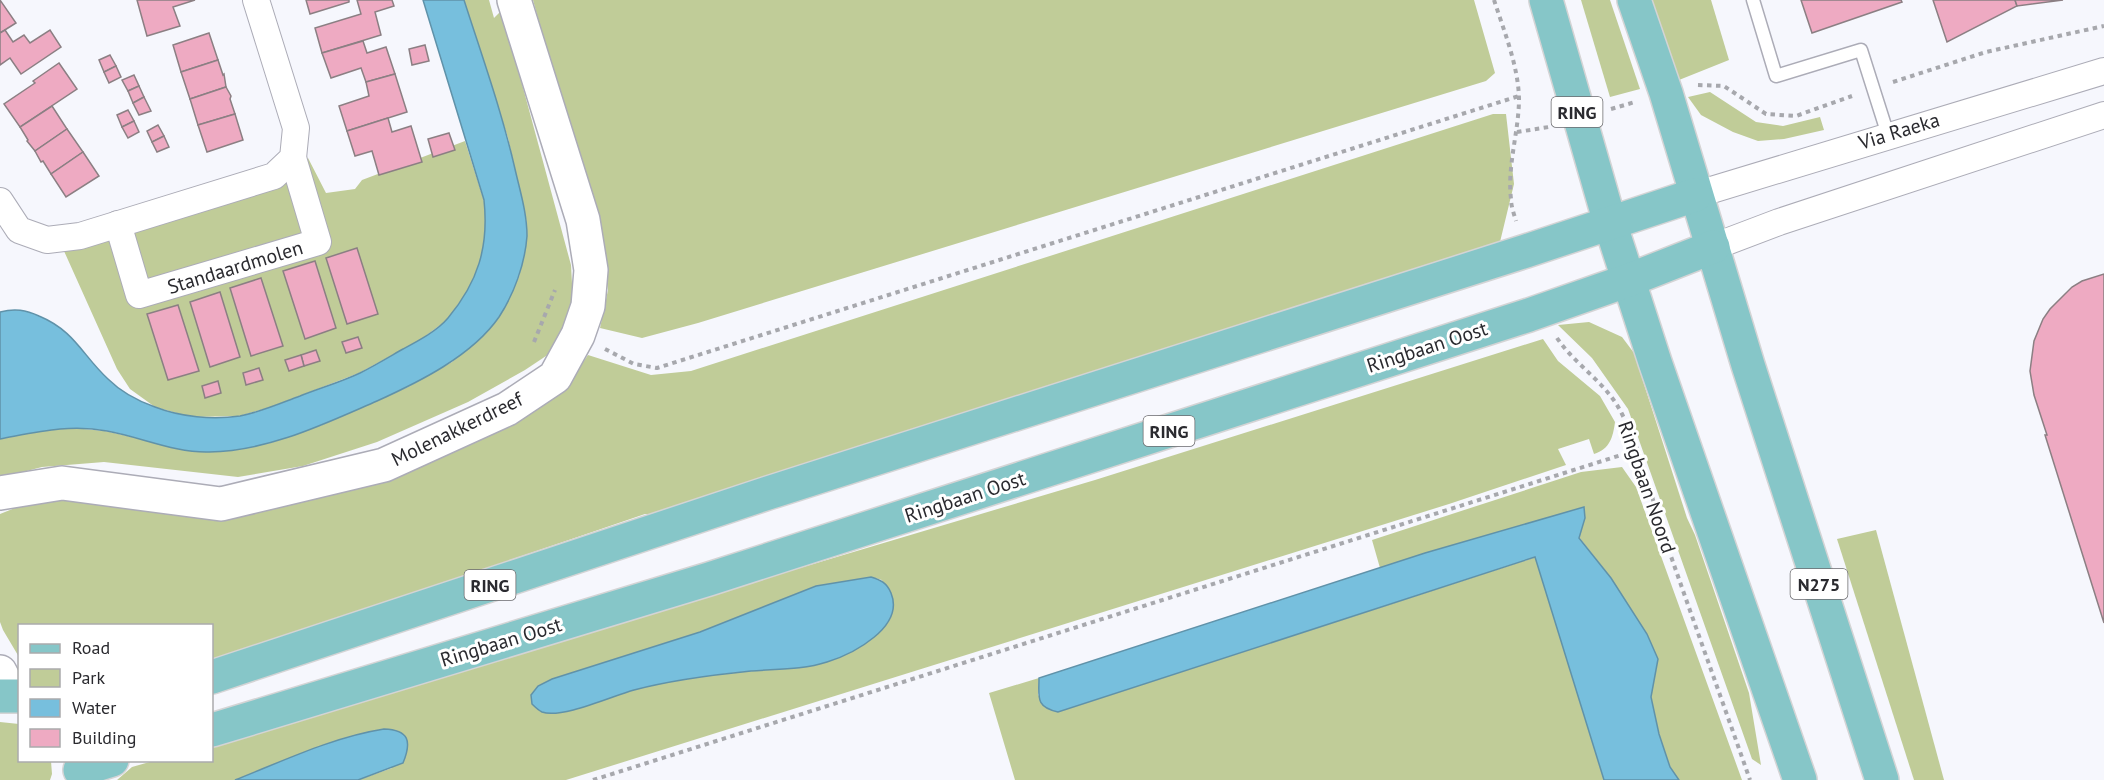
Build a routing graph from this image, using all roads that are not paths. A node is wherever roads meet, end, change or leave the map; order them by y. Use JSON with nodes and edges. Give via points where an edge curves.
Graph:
{"nodes":[{"id":1,"x":256,"y":0,"type":"edge"},
{"id":2,"x":514,"y":0,"type":"edge"},
{"id":3,"x":1546,"y":0,"type":"edge"},
{"id":4,"x":1634,"y":0,"type":"edge"},
{"id":5,"x":1753,"y":0,"type":"edge"},
{"id":6,"x":2104,"y":71,"type":"edge"},
{"id":7,"x":2104,"y":116,"type":"edge"},
{"id":8,"x":1888,"y":135,"type":"junction"},
{"id":9,"x":293,"y":158,"type":"junction"},
{"id":10,"x":1695,"y":195,"type":"junction"},
{"id":11,"x":0,"y":201,"type":"edge"},
{"id":12,"x":1610,"y":223,"type":"junction"},
{"id":13,"x":118,"y":224,"type":"junction"},
{"id":14,"x":1713,"y":247,"type":"junction"},
{"id":15,"x":1629,"y":280,"type":"junction"},
{"id":16,"x":0,"y":493,"type":"edge"},
{"id":17,"x":213,"y":677,"type":"edge"},
{"id":18,"x":213,"y":730,"type":"edge"},
{"id":19,"x":105,"y":762,"type":"edge"},
{"id":20,"x":79,"y":770,"type":"edge"},
{"id":21,"x":1800,"y":780,"type":"edge"},
{"id":22,"x":1882,"y":780,"type":"edge"}],
"edges":[{"from":1,"to":9,"type":"street","name":"Standaardmolen","via":[[296,128]]},
{"from":2,"to":16,"type":"street","name":"Molenakkerdreef","via":[[583,220],[591,270],[588,306],[578,335],[555,377],[507,409],[384,465],[220,504],[62,483]]},
{"from":3,"to":12,"type":"main road","number":"RING"},
{"from":4,"to":10,"type":"main road"},
{"from":5,"to":8,"type":"lane","via":[[1776,76],[1861,50]]},
{"from":6,"to":8,"type":"street","name":"Via Raeka"},
{"from":7,"to":14,"type":"street"},
{"from":8,"to":10,"type":"street","name":"Via Raeka"},
{"from":9,"to":13,"type":"street","via":[[274,176]]},
{"from":9,"to":13,"type":"street","name":"Standaardmolen","via":[[318,242],[139,295]]},
{"from":10,"to":12,"type":"main road","number":"RING"},
{"from":10,"to":14,"type":"main road"},
{"from":11,"to":13,"type":"street","via":[[19,230],[47,240],[80,236]]},
{"from":12,"to":15,"type":"main road","number":"RING"},
{"from":12,"to":17,"type":"main road","number":"RING"},
{"from":14,"to":15,"type":"main road","name":"Ringbaan Oost","number":"RING"},
{"from":14,"to":22,"type":"main road","number":"N275"},
{"from":15,"to":18,"type":"main road","name":"Ringbaan Oost","number":"RING","via":[[709,579]]},
{"from":15,"to":21,"type":"main road"},
{"from":19,"to":20,"type":"main road"}]}
